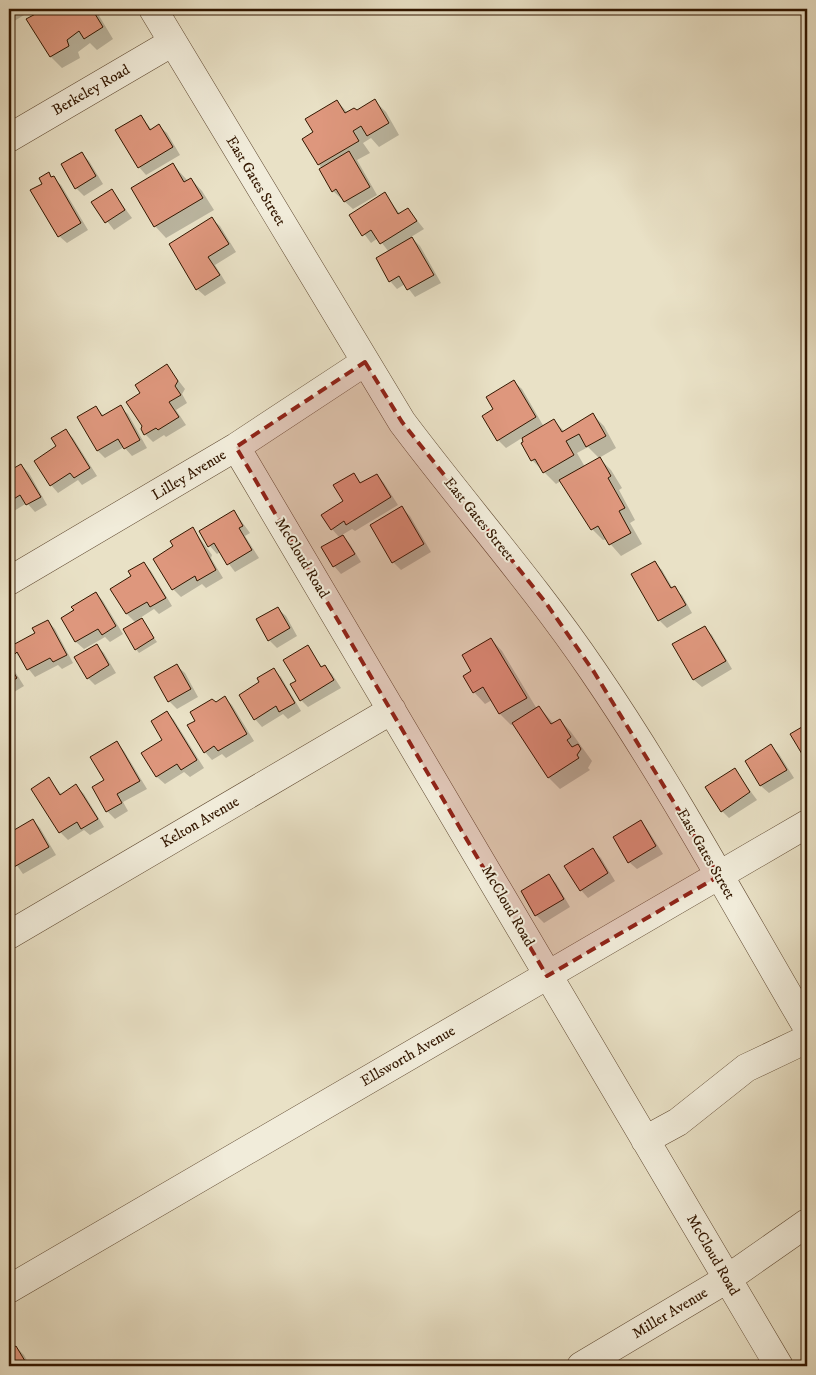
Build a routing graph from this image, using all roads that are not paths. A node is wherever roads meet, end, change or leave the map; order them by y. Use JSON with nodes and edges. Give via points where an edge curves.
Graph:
{"nodes":[{"id":1,"x":153,"y":9,"type":"edge"},
{"id":2,"x":173,"y":42,"type":"junction"},
{"id":3,"x":9,"y":138,"type":"edge"},
{"id":4,"x":365,"y":362,"type":"junction"},
{"id":5,"x":236,"y":447,"type":"junction"},
{"id":6,"x":9,"y":581,"type":"edge"},
{"id":7,"x":392,"y":710,"type":"junction"},
{"id":8,"x":807,"y":824,"type":"edge"},
{"id":9,"x":719,"y":876,"type":"junction"},
{"id":10,"x":9,"y":935,"type":"edge"},
{"id":11,"x":547,"y":976,"type":"junction"},
{"id":12,"x":807,"y":1028,"type":"edge"},
{"id":13,"x":807,"y":1039,"type":"edge"},
{"id":14,"x":644,"y":1140,"type":"junction"},
{"id":15,"x":807,"y":1223,"type":"edge"},
{"id":16,"x":727,"y":1279,"type":"junction"},
{"id":17,"x":9,"y":1289,"type":"edge"},
{"id":18,"x":581,"y":1366,"type":"edge"},
{"id":19,"x":778,"y":1366,"type":"edge"}],
"edges":[{"from":1,"to":2,"type":"street","name":"East Gates Street"},
{"from":2,"to":3,"type":"street","name":"Berkeley Road"},
{"from":2,"to":4,"type":"street","name":"East Gates Street"},
{"from":4,"to":5,"type":"street","name":"Lilley Avenue"},
{"from":4,"to":9,"type":"street","name":"East Gates Street","via":[[402,422],[546,603],[589,665]]},
{"from":5,"to":6,"type":"street","name":"Lilley Avenue"},
{"from":5,"to":7,"type":"street","name":"McCloud Road"},
{"from":7,"to":10,"type":"street","name":"Kelton Avenue"},
{"from":7,"to":11,"type":"street","name":"McCloud Road"},
{"from":8,"to":9,"type":"street","name":"Ellsworth Avenue"},
{"from":9,"to":11,"type":"street","name":"Ellsworth Avenue"},
{"from":9,"to":12,"type":"street","name":"East Gates Street"},
{"from":11,"to":14,"type":"street","name":"McCloud Road"},
{"from":11,"to":17,"type":"street","name":"Ellsworth Avenue"},
{"from":13,"to":14,"type":"street","via":[[746,1068],[678,1122]]},
{"from":14,"to":16,"type":"street","name":"McCloud Road"},
{"from":15,"to":16,"type":"street","name":"Miller Avenue"},
{"from":16,"to":18,"type":"street","name":"Miller Avenue"},
{"from":16,"to":19,"type":"street","name":"McCloud Road"}]}
